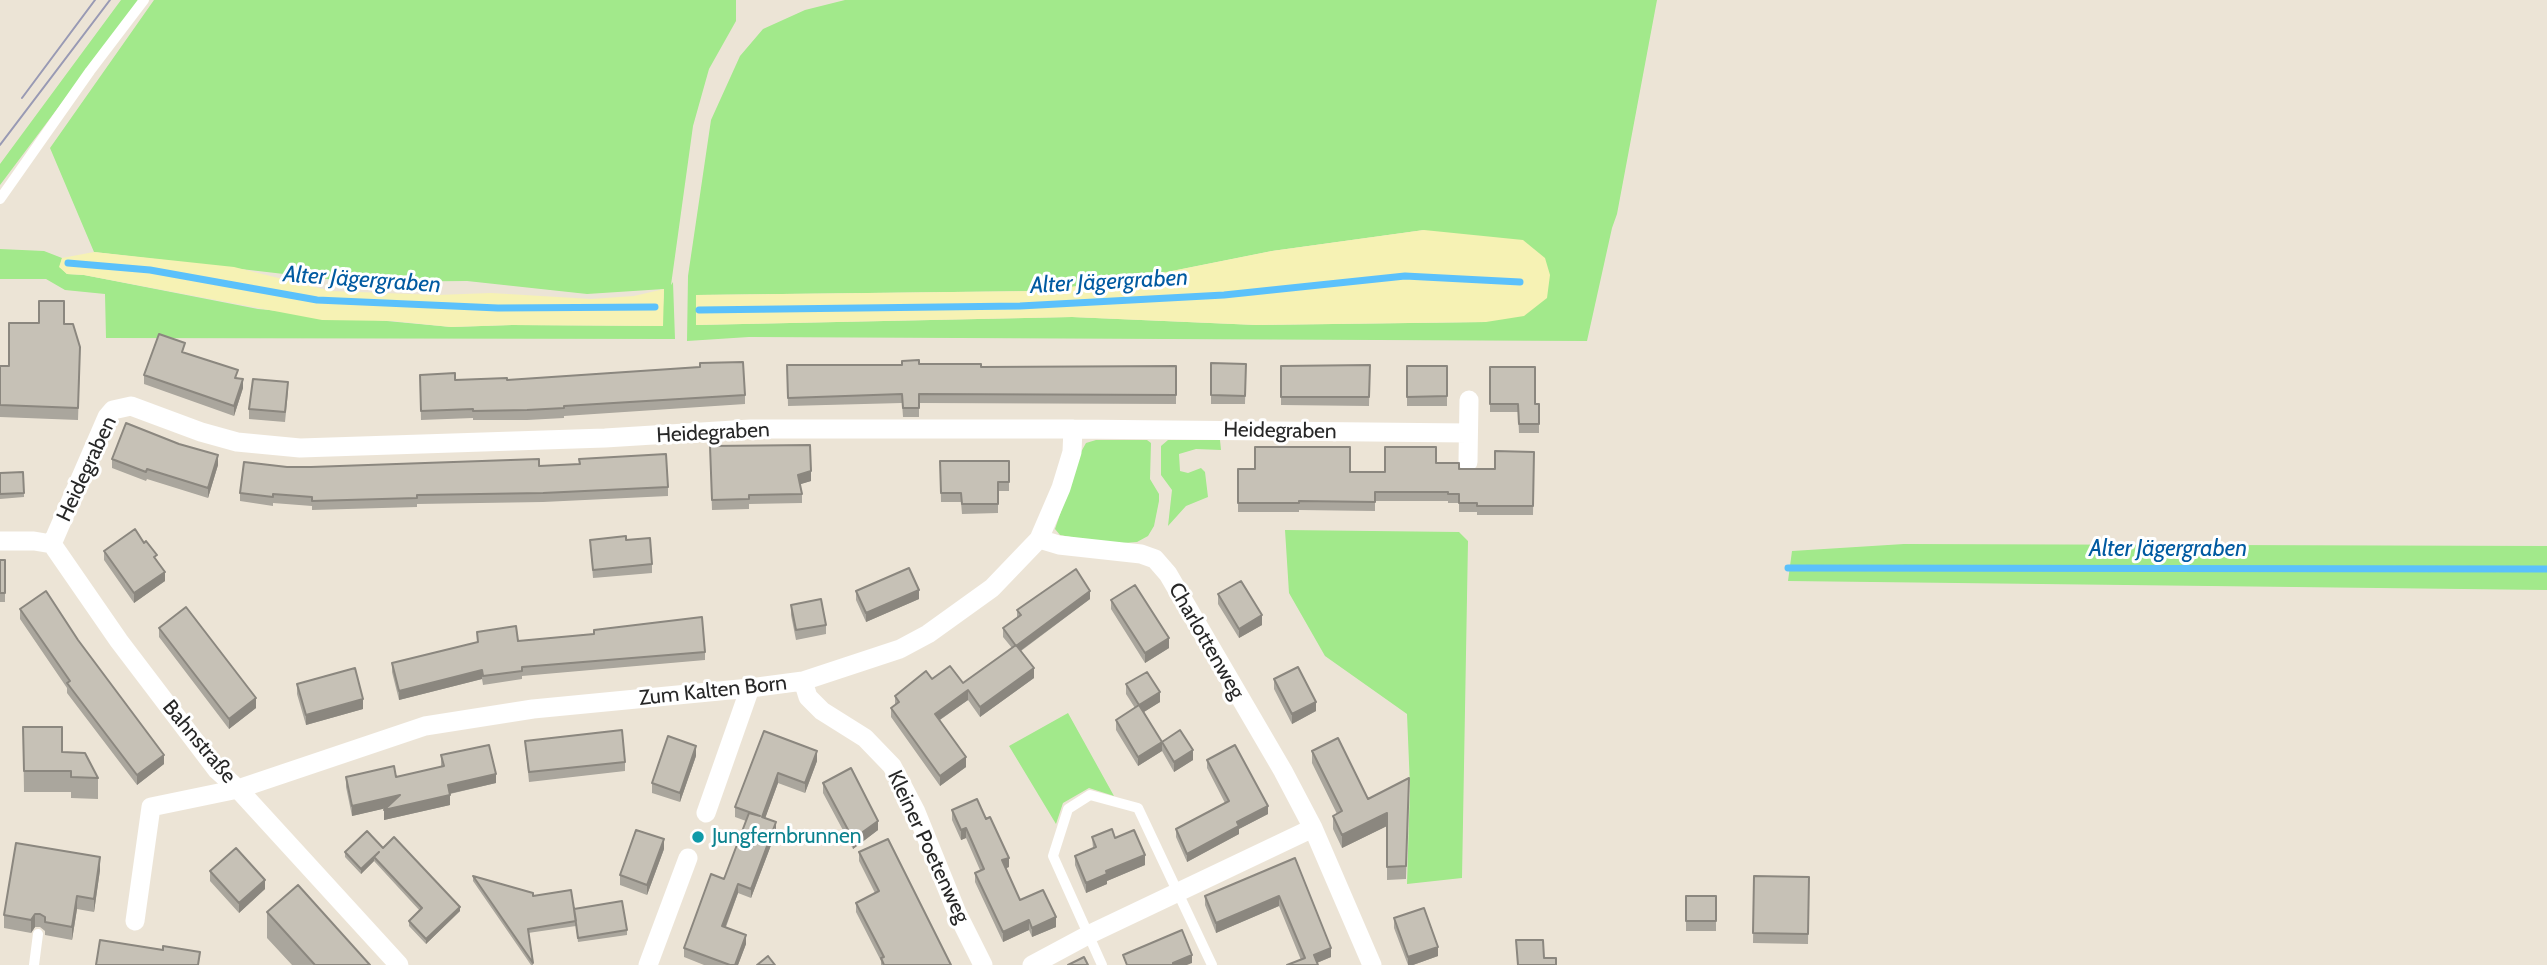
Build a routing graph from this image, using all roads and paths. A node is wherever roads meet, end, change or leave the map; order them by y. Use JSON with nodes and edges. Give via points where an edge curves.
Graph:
{"nodes":[{"id":1,"x":144,"y":0,"type":"edge"},
{"id":2,"x":0,"y":199,"type":"edge"},
{"id":3,"x":1469,"y":400,"type":"dead end"},
{"id":4,"x":1073,"y":429,"type":"junction"},
{"id":5,"x":1468,"y":433,"type":"junction"},
{"id":6,"x":1468,"y":462,"type":"dead end"},
{"id":7,"x":1039,"y":539,"type":"junction"},
{"id":8,"x":0,"y":541,"type":"edge"},
{"id":9,"x":52,"y":544,"type":"junction"},
{"id":10,"x":803,"y":681,"type":"junction"},
{"id":11,"x":750,"y":688,"type":"junction"},
{"id":12,"x":238,"y":789,"type":"junction"},
{"id":13,"x":706,"y":814,"type":"dead end"},
{"id":14,"x":1313,"y":828,"type":"junction"},
{"id":15,"x":688,"y":859,"type":"dead end"},
{"id":16,"x":1178,"y":892,"type":"junction"},
{"id":17,"x":135,"y":921,"type":"dead end"},
{"id":18,"x":38,"y":934,"type":"dead end"},
{"id":19,"x":1088,"y":935,"type":"junction"},
{"id":20,"x":34,"y":965,"type":"edge"},
{"id":21,"x":398,"y":965,"type":"edge"},
{"id":22,"x":648,"y":965,"type":"edge"},
{"id":23,"x":983,"y":965,"type":"edge"},
{"id":24,"x":1032,"y":965,"type":"edge"},
{"id":25,"x":1102,"y":965,"type":"edge"},
{"id":26,"x":1212,"y":965,"type":"edge"},
{"id":27,"x":1372,"y":965,"type":"edge"}],
"edges":[{"from":1,"to":2,"type":"lane"},
{"from":3,"to":5,"type":"street"},
{"from":4,"to":5,"type":"street","name":"Heidegraben"},
{"from":4,"to":7,"type":"street","name":"Zum Kalten Born","via":[[1072,452],[1061,488]]},
{"from":4,"to":9,"type":"street","name":"Heidegraben","via":[[750,429],[300,448],[237,442],[142,409],[121,407],[107,417]]},
{"from":5,"to":6,"type":"street"},
{"from":7,"to":10,"type":"street","name":"Zum Kalten Born","via":[[992,588],[928,634],[900,649]]},
{"from":7,"to":14,"type":"street","name":"Charlottenweg","via":[[1155,559],[1168,574]]},
{"from":8,"to":9,"type":"street"},
{"from":9,"to":12,"type":"street","name":"Bahnstraße","via":[[135,663],[217,770]]},
{"from":10,"to":11,"type":"street","name":"Zum Kalten Born"},
{"from":10,"to":23,"type":"street","name":"Kleiner Poetenweg","via":[[808,697],[822,711],[865,738],[892,766]]},
{"from":11,"to":12,"type":"street","name":"Zum Kalten Born","via":[[533,709],[425,726]]},
{"from":11,"to":13,"type":"street"},
{"from":12,"to":17,"type":"street","name":"Zum Kalten Born","via":[[151,807]]},
{"from":12,"to":21,"type":"street","name":"Bahnstraße"},
{"from":14,"to":16,"type":"street"},
{"from":14,"to":27,"type":"street","name":"Charlottenweg"},
{"from":15,"to":22,"type":"street"},
{"from":16,"to":19,"type":"street"},
{"from":16,"to":19,"type":"lane","via":[[1138,808],[1090,795],[1068,809],[1053,856]]},
{"from":16,"to":26,"type":"lane"},
{"from":18,"to":20,"type":"lane"},
{"from":19,"to":24,"type":"street"},
{"from":19,"to":25,"type":"lane"}]}
